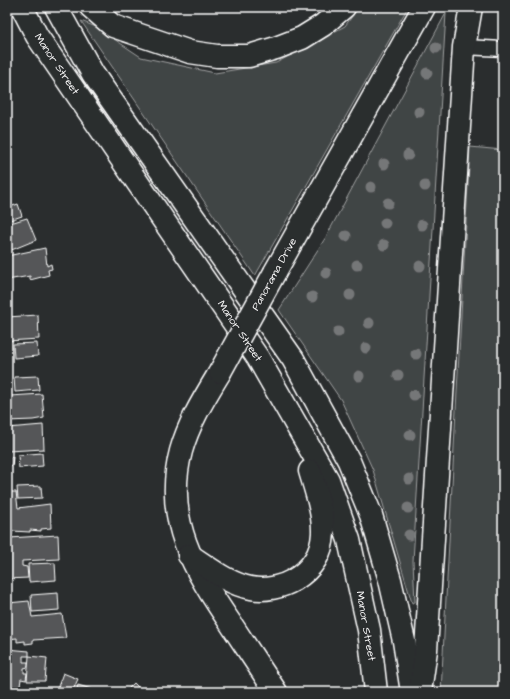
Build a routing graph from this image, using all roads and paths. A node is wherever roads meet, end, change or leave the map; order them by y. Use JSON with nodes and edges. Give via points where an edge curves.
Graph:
{"nodes":[{"id":1,"x":22,"y":7,"type":"edge"},
{"id":2,"x":56,"y":7,"type":"edge"},
{"id":3,"x":91,"y":7,"type":"edge"},
{"id":4,"x":344,"y":7,"type":"edge"},
{"id":5,"x":424,"y":7,"type":"edge"},
{"id":6,"x":471,"y":7,"type":"edge"},
{"id":7,"x":464,"y":46,"type":"junction"},
{"id":8,"x":503,"y":49,"type":"edge"},
{"id":9,"x":294,"y":419,"type":"junction"},
{"id":10,"x":188,"y":554,"type":"junction"},
{"id":11,"x":276,"y":692,"type":"edge"},
{"id":12,"x":376,"y":692,"type":"edge"},
{"id":13,"x":412,"y":692,"type":"edge"},
{"id":14,"x":420,"y":692,"type":"edge"}],
"edges":[{"from":1,"to":9,"type":"main road","name":"Manor Street","via":[[37,36],[258,358]]},
{"from":2,"to":13,"type":"main road","via":[[93,74],[293,360],[349,461],[371,514],[390,580]]},
{"from":3,"to":4,"type":"main road","via":[[113,26],[162,44],[217,56],[249,56],[302,38],[323,25]]},
{"from":5,"to":10,"type":"main road","name":"Panorama Drive","bridge":true,"via":[[190,426],[181,451],[176,504]]},
{"from":6,"to":7,"type":"main road"},
{"from":7,"to":8,"type":"street"},
{"from":7,"to":14,"type":"main road","via":[[426,650]]},
{"from":9,"to":10,"type":"main road","via":[[322,515],[324,536],[317,560],[305,574],[285,585],[251,588],[218,574]]},
{"from":9,"to":12,"type":"main road","name":"Manor Street","via":[[328,480],[349,540],[369,630]]},
{"from":10,"to":11,"type":"main road","name":"Panorama Drive","via":[[203,583]]}]}
